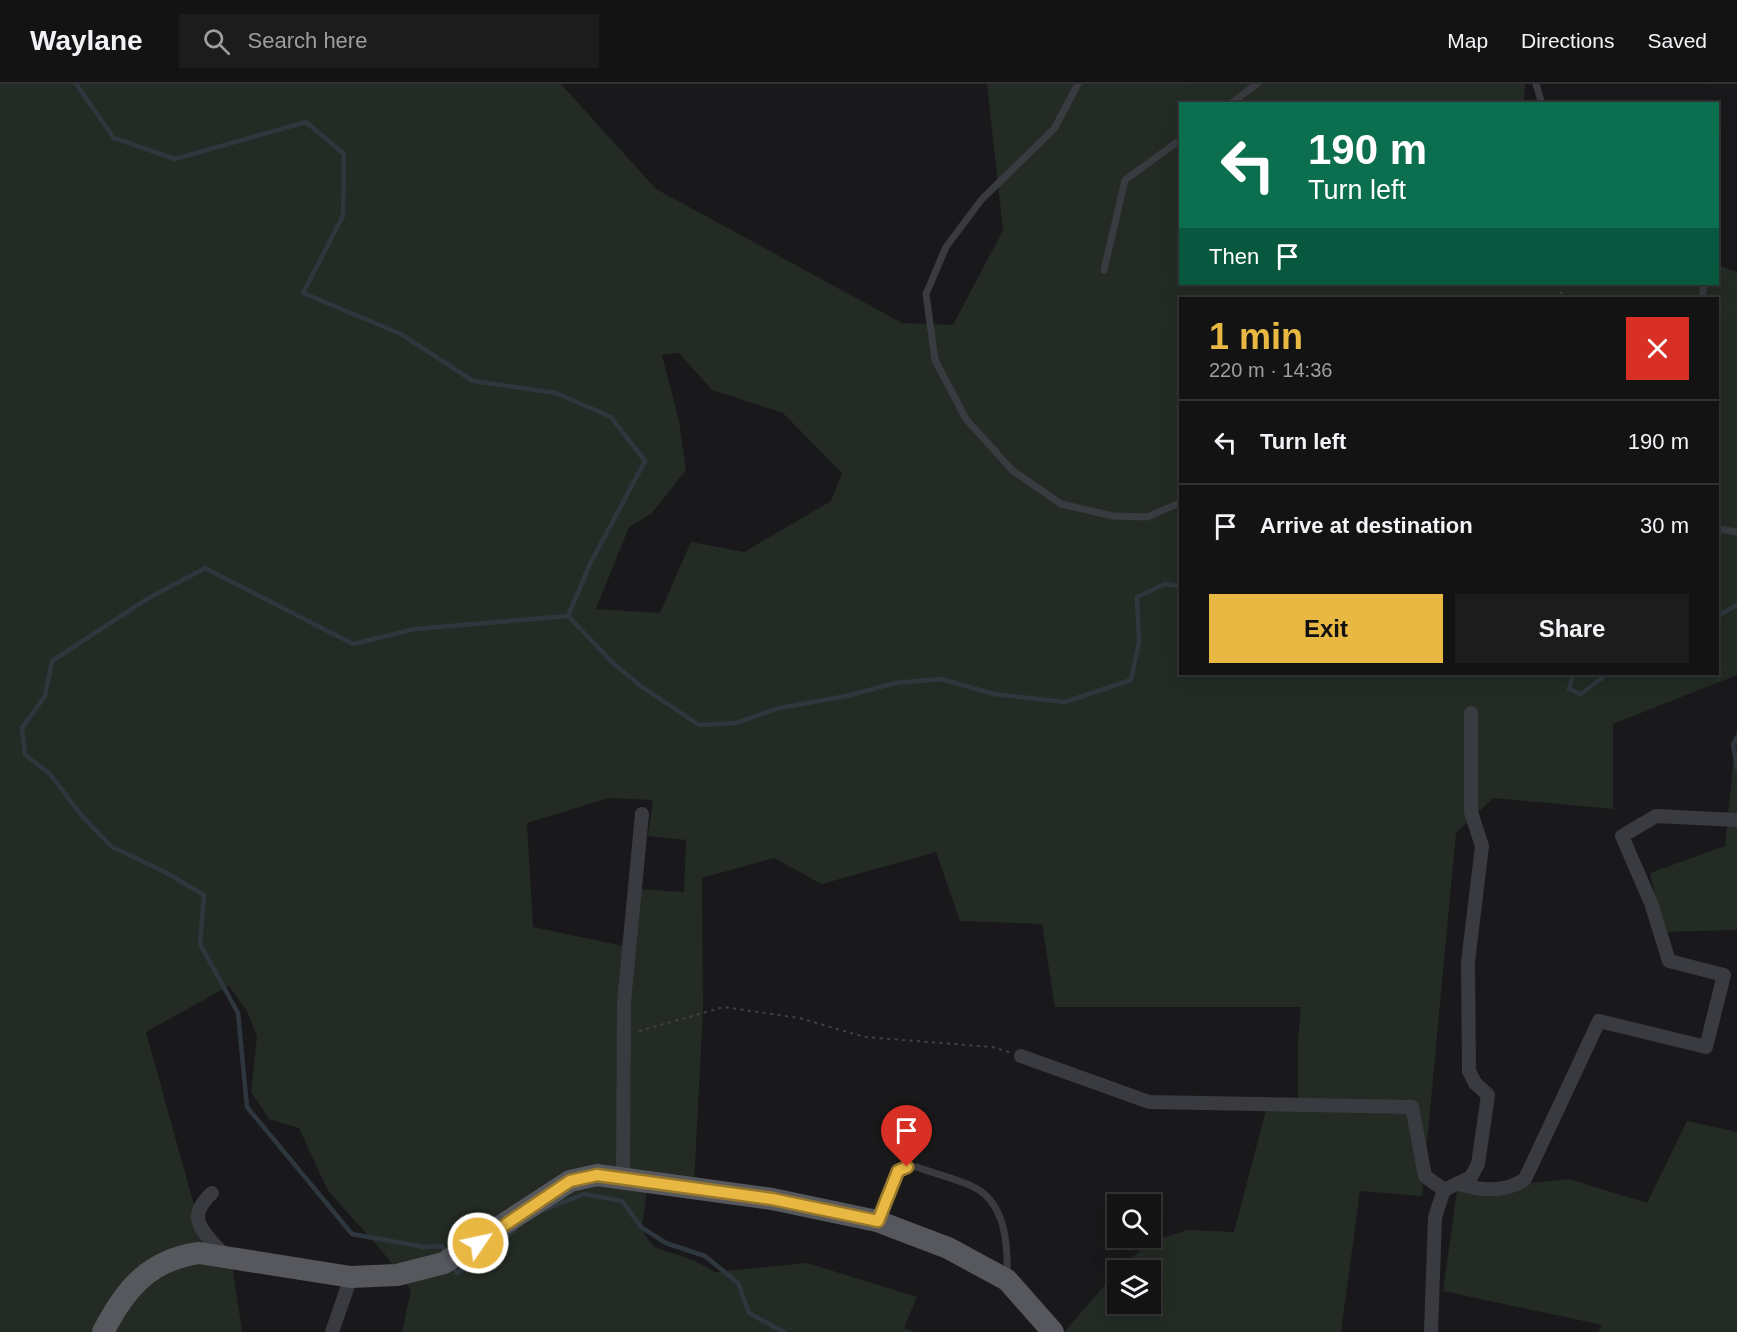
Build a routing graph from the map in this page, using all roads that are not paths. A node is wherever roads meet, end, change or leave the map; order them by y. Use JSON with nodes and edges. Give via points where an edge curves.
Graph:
{"nodes":[{"id":1,"x":1078,"y":84,"type":"edge"},
{"id":2,"x":1257,"y":84,"type":"edge"},
{"id":3,"x":1536,"y":84,"type":"edge"},
{"id":4,"x":1233,"y":102,"type":"edge"},
{"id":5,"x":1541,"y":102,"type":"edge"},
{"id":6,"x":1179,"y":141,"type":"edge"},
{"id":7,"x":1104,"y":270,"type":"dead end"},
{"id":8,"x":1179,"y":503,"type":"edge"},
{"id":9,"x":1719,"y":529,"type":"edge"},
{"id":10,"x":1737,"y":532,"type":"edge"},
{"id":11,"x":1472,"y":713,"type":"dead end"},
{"id":12,"x":642,"y":814,"type":"dead end"},
{"id":13,"x":1737,"y":820,"type":"edge"},
{"id":14,"x":1021,"y":1056,"type":"road end"},
{"id":15,"x":623,"y":1179,"type":"junction"},
{"id":16,"x":1460,"y":1184,"type":"junction"},
{"id":17,"x":1444,"y":1190,"type":"junction"},
{"id":18,"x":212,"y":1193,"type":"dead end"},
{"id":19,"x":878,"y":1221,"type":"junction"},
{"id":20,"x":225,"y":1256,"type":"junction"},
{"id":21,"x":351,"y":1277,"type":"junction"},
{"id":22,"x":1007,"y":1280,"type":"junction"},
{"id":23,"x":103,"y":1332,"type":"edge"},
{"id":24,"x":332,"y":1332,"type":"edge"},
{"id":25,"x":1053,"y":1332,"type":"edge"},
{"id":26,"x":1431,"y":1332,"type":"edge"}],
"edges":[{"from":1,"to":8,"type":"lane","via":[[1054,129],[982,200],[946,247],[926,294],[935,360],[966,418],[1012,470],[1061,504],[1113,516],[1147,517]]},
{"from":2,"to":4,"type":"lane"},
{"from":3,"to":5,"type":"lane"},
{"from":6,"to":7,"type":"lane","via":[[1125,180]]},
{"from":9,"to":10,"type":"lane"},
{"from":11,"to":16,"type":"street","via":[[1471,812],[1482,846],[1468,962],[1469,1071],[1488,1095],[1478,1164],[1471,1177]]},
{"from":12,"to":15,"type":"street","via":[[624,1002]]},
{"from":13,"to":16,"type":"street","via":[[1656,816],[1622,836],[1651,903],[1669,961],[1724,975],[1706,1047],[1599,1020],[1525,1179],[1514,1187],[1481,1190]]},
{"from":14,"to":17,"type":"street","via":[[1149,1102],[1412,1107],[1425,1176]]},
{"from":15,"to":19,"type":"main road","via":[[772,1199]]},
{"from":15,"to":21,"type":"main road","via":[[597,1175],[570,1181],[452,1259],[397,1275]]},
{"from":16,"to":17,"type":"street"},
{"from":17,"to":26,"type":"street","via":[[1436,1217]]},
{"from":18,"to":20,"type":"street","via":[[199,1204],[196,1216],[202,1230]]},
{"from":19,"to":22,"type":"main road","via":[[948,1248]]},
{"from":19,"to":22,"type":"lane","via":[[898,1171],[907,1167],[979,1189],[1002,1221],[1008,1248]]},
{"from":20,"to":21,"type":"main road"},
{"from":20,"to":23,"type":"main road","via":[[182,1255],[153,1267],[126,1293]]},
{"from":21,"to":24,"type":"street"},
{"from":22,"to":25,"type":"main road"}]}
